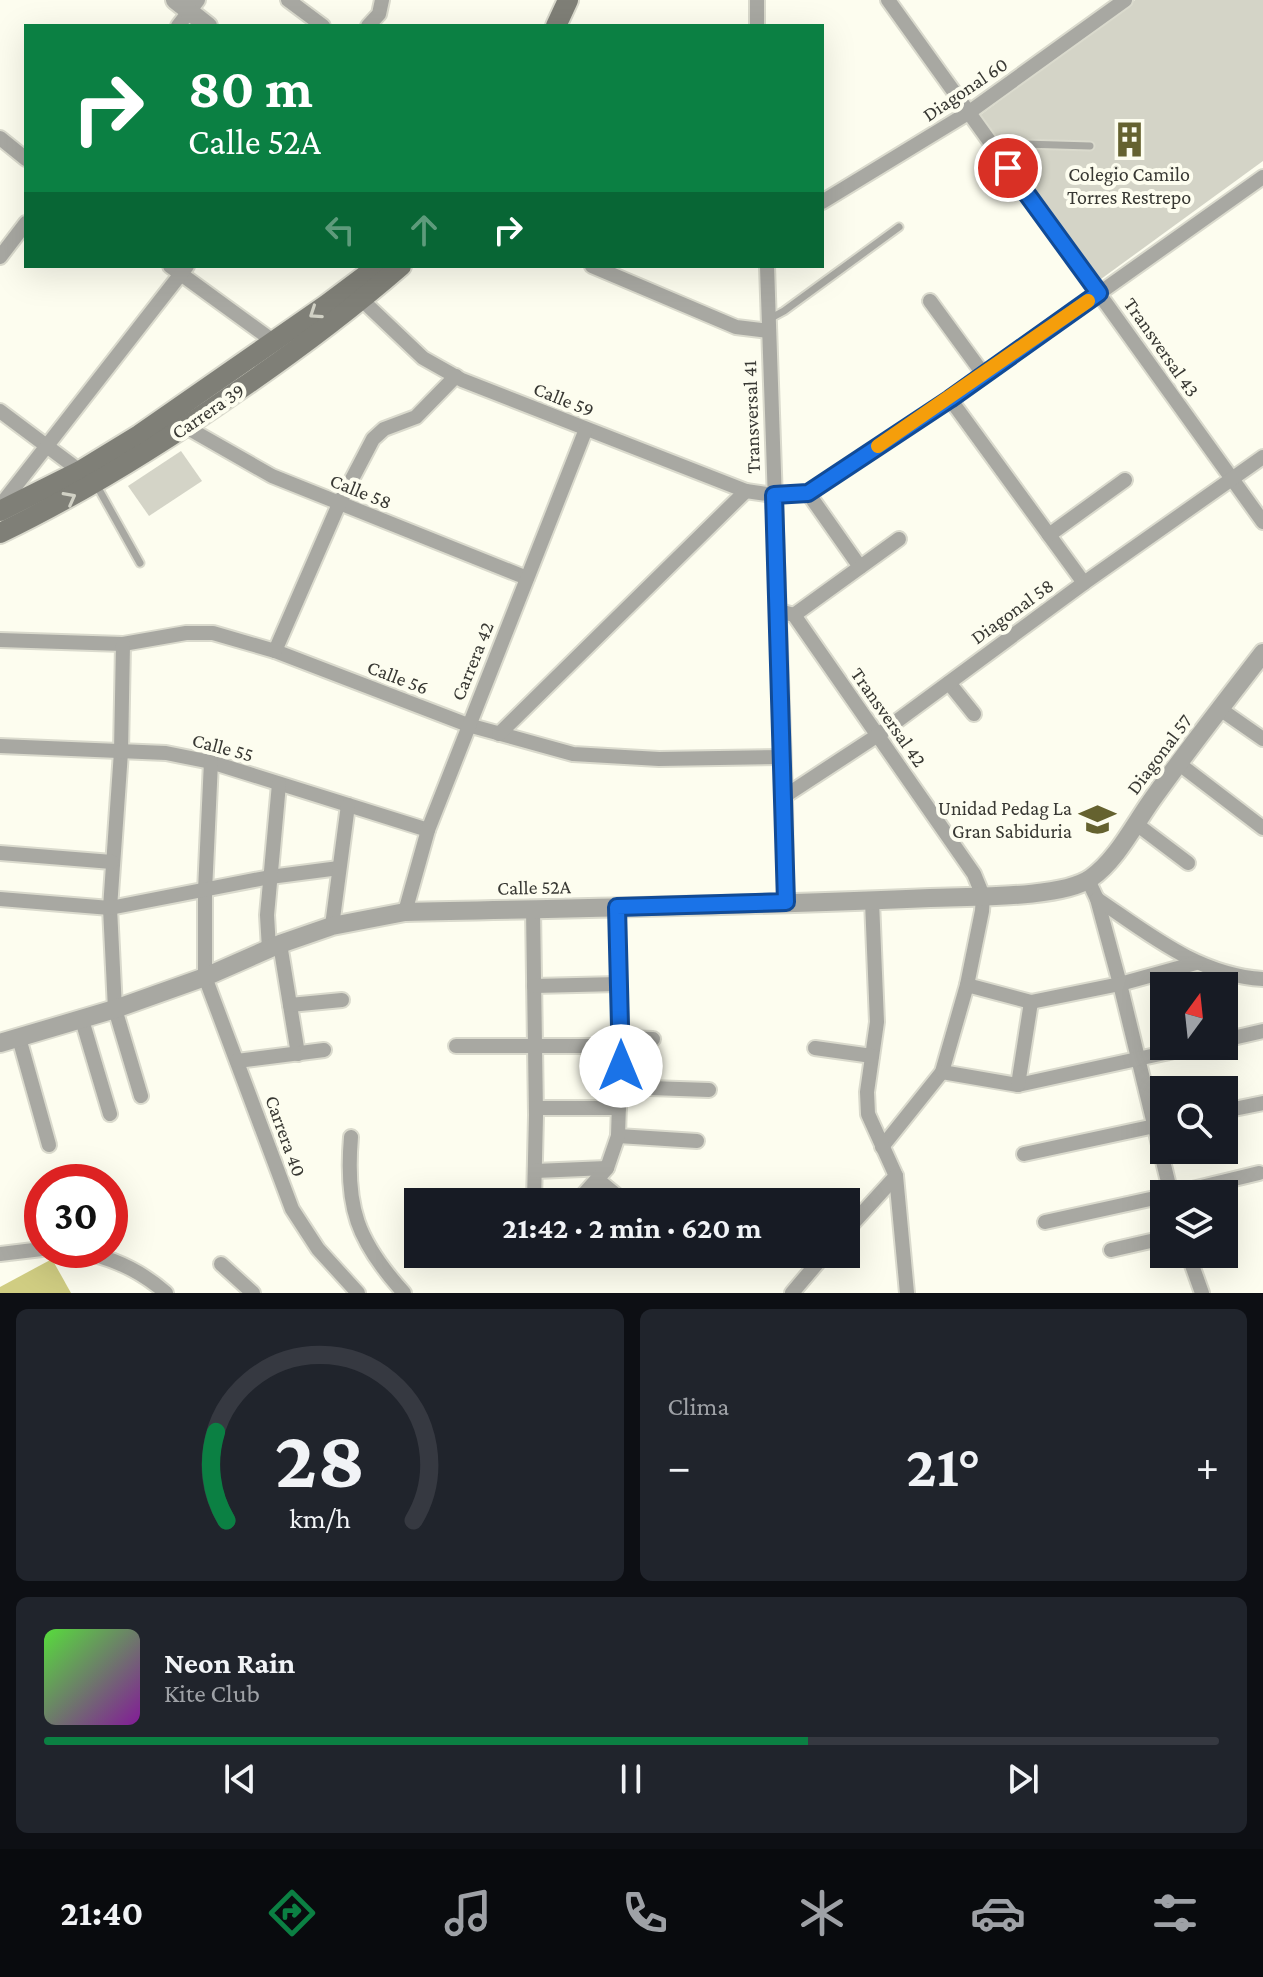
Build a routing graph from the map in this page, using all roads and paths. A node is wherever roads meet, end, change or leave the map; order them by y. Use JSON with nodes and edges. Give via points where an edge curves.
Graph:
{"nodes":[{"id":1,"x":288,"y":0,"type":"edge"},
{"id":2,"x":382,"y":0,"type":"edge"},
{"id":3,"x":757,"y":0,"type":"edge"},
{"id":4,"x":888,"y":0,"type":"edge"},
{"id":5,"x":1125,"y":0,"type":"edge"},
{"id":6,"x":568,"y":1,"type":"edge"},
{"id":7,"x":185,"y":9,"type":"edge"},
{"id":8,"x":205,"y":24,"type":"edge"},
{"id":9,"x":320,"y":24,"type":"edge"},
{"id":10,"x":370,"y":24,"type":"edge"},
{"id":11,"x":557,"y":24,"type":"edge"},
{"id":12,"x":570,"y":24,"type":"edge"},
{"id":13,"x":757,"y":24,"type":"edge"},
{"id":14,"x":968,"y":113,"type":"junction"},
{"id":15,"x":0,"y":138,"type":"edge"},
{"id":16,"x":990,"y":143,"type":"junction"},
{"id":17,"x":1090,"y":146,"type":"dead end"},
{"id":18,"x":24,"y":157,"type":"edge"},
{"id":19,"x":1263,"y":177,"type":"edge"},
{"id":20,"x":824,"y":201,"type":"edge"},
{"id":21,"x":24,"y":226,"type":"edge"},
{"id":22,"x":899,"y":227,"type":"dead end"},
{"id":23,"x":0,"y":257,"type":"edge"},
{"id":24,"x":375,"y":268,"type":"edge"},
{"id":25,"x":399,"y":268,"type":"edge"},
{"id":26,"x":597,"y":268,"type":"edge"},
{"id":27,"x":767,"y":268,"type":"edge"},
{"id":28,"x":179,"y":269,"type":"edge"},
{"id":29,"x":1099,"y":293,"type":"junction"},
{"id":30,"x":362,"y":300,"type":"junction"},
{"id":31,"x":930,"y":301,"type":"dead end"},
{"id":32,"x":769,"y":325,"type":"junction"},
{"id":33,"x":273,"y":341,"type":"junction"},
{"id":34,"x":984,"y":375,"type":"junction"},
{"id":35,"x":456,"y":376,"type":"junction"},
{"id":36,"x":950,"y":399,"type":"junction"},
{"id":37,"x":0,"y":411,"type":"edge"},
{"id":38,"x":186,"y":427,"type":"junction"},
{"id":39,"x":586,"y":429,"type":"junction"},
{"id":40,"x":46,"y":447,"type":"junction"},
{"id":41,"x":1263,"y":457,"type":"edge"},
{"id":42,"x":88,"y":478,"type":"junction"},
{"id":43,"x":1125,"y":480,"type":"dead end"},
{"id":44,"x":1232,"y":480,"type":"junction"},
{"id":45,"x":746,"y":491,"type":"junction"},
{"id":46,"x":808,"y":493,"type":"junction"},
{"id":47,"x":774,"y":495,"type":"junction"},
{"id":48,"x":339,"y":504,"type":"junction"},
{"id":49,"x":0,"y":509,"type":"edge"},
{"id":50,"x":1263,"y":522,"type":"edge"},
{"id":51,"x":0,"y":533,"type":"edge"},
{"id":52,"x":1049,"y":535,"type":"junction"},
{"id":53,"x":899,"y":539,"type":"dead end"},
{"id":54,"x":140,"y":563,"type":"dead end"},
{"id":55,"x":860,"y":567,"type":"junction"},
{"id":56,"x":527,"y":578,"type":"junction"},
{"id":57,"x":1084,"y":583,"type":"junction"},
{"id":58,"x":786,"y":613,"type":"junction"},
{"id":59,"x":0,"y":640,"type":"edge"},
{"id":60,"x":123,"y":644,"type":"junction"},
{"id":61,"x":275,"y":651,"type":"junction"},
{"id":62,"x":1263,"y":653,"type":"edge"},
{"id":63,"x":949,"y":683,"type":"junction"},
{"id":64,"x":1220,"y":709,"type":"junction"},
{"id":65,"x":974,"y":714,"type":"dead end"},
{"id":66,"x":468,"y":725,"type":"junction"},
{"id":67,"x":499,"y":734,"type":"junction"},
{"id":68,"x":878,"y":735,"type":"junction"},
{"id":69,"x":1263,"y":739,"type":"edge"},
{"id":70,"x":0,"y":746,"type":"edge"},
{"id":71,"x":121,"y":752,"type":"junction"},
{"id":72,"x":783,"y":757,"type":"junction"},
{"id":73,"x":211,"y":762,"type":"junction"},
{"id":74,"x":1178,"y":763,"type":"junction"},
{"id":75,"x":279,"y":784,"type":"junction"},
{"id":76,"x":785,"y":796,"type":"junction"},
{"id":77,"x":348,"y":805,"type":"junction"},
{"id":78,"x":1135,"y":823,"type":"junction"},
{"id":79,"x":1263,"y":828,"type":"edge"},
{"id":80,"x":428,"y":830,"type":"junction"},
{"id":81,"x":0,"y":853,"type":"edge"},
{"id":82,"x":112,"y":862,"type":"junction"},
{"id":83,"x":1188,"y":863,"type":"dead end"},
{"id":84,"x":339,"y":868,"type":"junction"},
{"id":85,"x":270,"y":877,"type":"junction"},
{"id":86,"x":1088,"y":880,"type":"junction"},
{"id":87,"x":205,"y":891,"type":"junction"},
{"id":88,"x":983,"y":896,"type":"junction"},
{"id":89,"x":0,"y":899,"type":"edge"},
{"id":90,"x":1097,"y":899,"type":"junction"},
{"id":91,"x":872,"y":901,"type":"junction"},
{"id":92,"x":786,"y":902,"type":"junction"},
{"id":93,"x":617,"y":907,"type":"junction"},
{"id":94,"x":110,"y":908,"type":"junction"},
{"id":95,"x":533,"y":909,"type":"junction"},
{"id":96,"x":405,"y":912,"type":"junction"},
{"id":97,"x":332,"y":926,"type":"junction"},
{"id":98,"x":274,"y":947,"type":"junction"},
{"id":99,"x":1196,"y":963,"type":"junction"},
{"id":100,"x":205,"y":977,"type":"junction"},
{"id":101,"x":1263,"y":979,"type":"edge"},
{"id":102,"x":619,"y":984,"type":"junction"},
{"id":103,"x":1120,"y":984,"type":"junction"},
{"id":104,"x":967,"y":985,"type":"junction"},
{"id":105,"x":534,"y":986,"type":"junction"},
{"id":106,"x":342,"y":1000,"type":"dead end"},
{"id":107,"x":1031,"y":1002,"type":"junction"},
{"id":108,"x":290,"y":1005,"type":"junction"},
{"id":109,"x":115,"y":1009,"type":"junction"},
{"id":110,"x":82,"y":1020,"type":"junction"},
{"id":111,"x":1263,"y":1031,"type":"edge"},
{"id":112,"x":1238,"y":1037,"type":"edge"},
{"id":113,"x":19,"y":1038,"type":"junction"},
{"id":114,"x":653,"y":1039,"type":"dead end"},
{"id":115,"x":621,"y":1042,"type":"junction"},
{"id":116,"x":0,"y":1043,"type":"edge"},
{"id":117,"x":456,"y":1046,"type":"dead end"},
{"id":118,"x":536,"y":1046,"type":"junction"},
{"id":119,"x":815,"y":1048,"type":"dead end"},
{"id":120,"x":324,"y":1050,"type":"dead end"},
{"id":121,"x":298,"y":1054,"type":"junction"},
{"id":122,"x":872,"y":1056,"type":"junction"},
{"id":123,"x":1150,"y":1057,"type":"edge"},
{"id":124,"x":1139,"y":1059,"type":"junction"},
{"id":125,"x":237,"y":1061,"type":"junction"},
{"id":126,"x":942,"y":1072,"type":"junction"},
{"id":127,"x":1018,"y":1085,"type":"junction"},
{"id":128,"x":621,"y":1087,"type":"junction"},
{"id":129,"x":709,"y":1090,"type":"dead end"},
{"id":130,"x":1150,"y":1095,"type":"edge"},
{"id":131,"x":141,"y":1096,"type":"dead end"},
{"id":132,"x":1263,"y":1103,"type":"edge"},
{"id":133,"x":536,"y":1108,"type":"junction"},
{"id":134,"x":619,"y":1108,"type":"junction"},
{"id":135,"x":1238,"y":1108,"type":"edge"},
{"id":136,"x":110,"y":1114,"type":"dead end"},
{"id":137,"x":1150,"y":1127,"type":"edge"},
{"id":138,"x":618,"y":1136,"type":"junction"},
{"id":139,"x":351,"y":1137,"type":"dead end"},
{"id":140,"x":697,"y":1141,"type":"dead end"},
{"id":141,"x":49,"y":1145,"type":"dead end"},
{"id":142,"x":882,"y":1147,"type":"junction"},
{"id":143,"x":1024,"y":1154,"type":"dead end"},
{"id":144,"x":535,"y":1171,"type":"junction"},
{"id":145,"x":1259,"y":1173,"type":"dead end"},
{"id":146,"x":602,"y":1174,"type":"junction"},
{"id":147,"x":896,"y":1176,"type":"junction"},
{"id":148,"x":1230,"y":1180,"type":"edge"},
{"id":149,"x":534,"y":1188,"type":"edge"},
{"id":150,"x":590,"y":1188,"type":"edge"},
{"id":151,"x":613,"y":1188,"type":"edge"},
{"id":152,"x":1150,"y":1199,"type":"edge"},
{"id":153,"x":860,"y":1216,"type":"edge"},
{"id":154,"x":1045,"y":1222,"type":"dead end"},
{"id":155,"x":1150,"y":1241,"type":"edge"},
{"id":156,"x":1111,"y":1250,"type":"dead end"},
{"id":157,"x":24,"y":1251,"type":"edge"},
{"id":158,"x":0,"y":1254,"type":"edge"},
{"id":159,"x":221,"y":1264,"type":"dead end"},
{"id":160,"x":128,"y":1267,"type":"edge"},
{"id":161,"x":813,"y":1268,"type":"edge"},
{"id":162,"x":1193,"y":1268,"type":"edge"},
{"id":163,"x":166,"y":1293,"type":"edge"},
{"id":164,"x":253,"y":1293,"type":"edge"},
{"id":165,"x":358,"y":1293,"type":"edge"},
{"id":166,"x":404,"y":1293,"type":"edge"},
{"id":167,"x":792,"y":1293,"type":"edge"},
{"id":168,"x":907,"y":1293,"type":"edge"},
{"id":169,"x":1202,"y":1293,"type":"edge"}],
"edges":[{"from":1,"to":9,"type":"street"},
{"from":2,"to":10,"type":"street"},
{"from":3,"to":13,"type":"street"},
{"from":4,"to":14,"type":"street","name":"Transversal 43"},
{"from":5,"to":14,"type":"street","name":"Diagonal 60"},
{"from":6,"to":11,"type":"main road"},
{"from":6,"to":12,"type":"main road"},
{"from":7,"to":8,"type":"street"},
{"from":14,"to":16,"type":"street","name":"Transversal 43"},
{"from":14,"to":20,"type":"street","name":"Diagonal 60"},
{"from":15,"to":18,"type":"street"},
{"from":16,"to":17,"type":"lane"},
{"from":16,"to":29,"type":"street","name":"Transversal 43"},
{"from":19,"to":29,"type":"street"},
{"from":21,"to":23,"type":"street"},
{"from":22,"to":32,"type":"lane"},
{"from":24,"to":33,"type":"main road","name":"Carrera 39","one_way":true},
{"from":25,"to":30,"type":"main road","name":"Carrera 39"},
{"from":26,"to":32,"type":"street","via":[[736,327]]},
{"from":27,"to":32,"type":"street","name":"Transversal 41"},
{"from":28,"to":33,"type":"street"},
{"from":28,"to":40,"type":"street"},
{"from":29,"to":34,"type":"street"},
{"from":29,"to":44,"type":"street","name":"Transversal 43"},
{"from":30,"to":35,"type":"street","name":"Calle 59","via":[[423,358]]},
{"from":30,"to":38,"type":"main road","name":"Carrera 39"},
{"from":31,"to":34,"type":"street"},
{"from":32,"to":47,"type":"street","name":"Transversal 41"},
{"from":33,"to":42,"type":"main road","name":"Carrera 39","via":[[139,435]]},
{"from":34,"to":36,"type":"street"},
{"from":35,"to":39,"type":"street","name":"Calle 59"},
{"from":35,"to":48,"type":"street","via":[[416,417],[373,439]]},
{"from":36,"to":46,"type":"street"},
{"from":36,"to":52,"type":"street"},
{"from":37,"to":40,"type":"street"},
{"from":38,"to":42,"type":"main road","name":"Carrera 39"},
{"from":38,"to":48,"type":"street","name":"Calle 58","via":[[272,476]]},
{"from":39,"to":45,"type":"street","name":"Calle 59"},
{"from":39,"to":56,"type":"street","name":"Carrera 42"},
{"from":40,"to":42,"type":"street"},
{"from":40,"to":49,"type":"street"},
{"from":41,"to":44,"type":"street","name":"Diagonal 58"},
{"from":42,"to":49,"type":"main road","name":"Carrera 39"},
{"from":51,"to":42,"type":"main road","name":"Carrera 39","one_way":true},
{"from":42,"to":54,"type":"lane"},
{"from":43,"to":52,"type":"street"},
{"from":44,"to":50,"type":"street","name":"Transversal 43"},
{"from":44,"to":57,"type":"street","name":"Diagonal 58"},
{"from":45,"to":47,"type":"street","name":"Calle 59"},
{"from":45,"to":67,"type":"street"},
{"from":46,"to":47,"type":"street","name":"Calle 59"},
{"from":46,"to":55,"type":"street"},
{"from":47,"to":58,"type":"street","name":"Transversal 41"},
{"from":48,"to":56,"type":"street","name":"Calle 58"},
{"from":48,"to":61,"type":"street"},
{"from":52,"to":57,"type":"street"},
{"from":53,"to":55,"type":"street"},
{"from":55,"to":58,"type":"street"},
{"from":56,"to":66,"type":"street","name":"Carrera 42"},
{"from":57,"to":63,"type":"street","name":"Diagonal 58"},
{"from":58,"to":68,"type":"street","name":"Transversal 42"},
{"from":58,"to":72,"type":"street","name":"Transversal 41"},
{"from":59,"to":60,"type":"street","name":"Calle 56"},
{"from":60,"to":61,"type":"street","name":"Calle 56","via":[[213,633]]},
{"from":60,"to":71,"type":"street"},
{"from":61,"to":66,"type":"street","name":"Calle 56"},
{"from":62,"to":64,"type":"street","name":"Diagonal 57"},
{"from":63,"to":65,"type":"street"},
{"from":63,"to":68,"type":"street","name":"Diagonal 58"},
{"from":64,"to":69,"type":"street"},
{"from":64,"to":74,"type":"street","name":"Diagonal 57"},
{"from":66,"to":67,"type":"street","name":"Calle 56"},
{"from":66,"to":80,"type":"street","name":"Carrera 42"},
{"from":67,"to":72,"type":"street","name":"Calle 56","via":[[573,754]]},
{"from":68,"to":76,"type":"street","name":"Diagonal 58"},
{"from":68,"to":88,"type":"street","name":"Transversal 42","via":[[974,874]]},
{"from":70,"to":71,"type":"street","name":"Calle 55"},
{"from":71,"to":73,"type":"street","name":"Calle 55"},
{"from":71,"to":82,"type":"street"},
{"from":72,"to":76,"type":"street","name":"Transversal 41"},
{"from":73,"to":75,"type":"street","name":"Calle 55"},
{"from":73,"to":87,"type":"street"},
{"from":74,"to":78,"type":"street","name":"Diagonal 57"},
{"from":74,"to":79,"type":"street"},
{"from":75,"to":77,"type":"street","name":"Calle 55"},
{"from":75,"to":85,"type":"street"},
{"from":76,"to":92,"type":"street","name":"Transversal 41"},
{"from":77,"to":80,"type":"street","name":"Calle 55"},
{"from":77,"to":84,"type":"street"},
{"from":78,"to":83,"type":"street"},
{"from":78,"to":86,"type":"street","name":"Diagonal 57"},
{"from":80,"to":96,"type":"street","name":"Carrera 42"},
{"from":81,"to":82,"type":"street"},
{"from":82,"to":94,"type":"street"},
{"from":84,"to":85,"type":"street"},
{"from":84,"to":97,"type":"street"},
{"from":85,"to":87,"type":"street"},
{"from":85,"to":98,"type":"street","via":[[267,915]]},
{"from":86,"to":88,"type":"street","name":"Calle 52A","via":[[1058,890]]},
{"from":86,"to":90,"type":"street"},
{"from":87,"to":94,"type":"street"},
{"from":87,"to":100,"type":"street"},
{"from":88,"to":91,"type":"street","name":"Calle 52A"},
{"from":88,"to":104,"type":"street"},
{"from":89,"to":94,"type":"street"},
{"from":90,"to":99,"type":"street"},
{"from":90,"to":103,"type":"street"},
{"from":91,"to":92,"type":"street","name":"Calle 52A"},
{"from":91,"to":122,"type":"street","via":[[877,1022]]},
{"from":92,"to":93,"type":"street","name":"Calle 52A"},
{"from":93,"to":95,"type":"street","name":"Calle 52A"},
{"from":93,"to":102,"type":"street"},
{"from":94,"to":109,"type":"street"},
{"from":95,"to":96,"type":"street","name":"Calle 52A"},
{"from":95,"to":105,"type":"street"},
{"from":96,"to":97,"type":"street","name":"Calle 52A"},
{"from":97,"to":98,"type":"street","name":"Calle 52A"},
{"from":98,"to":100,"type":"street","name":"Calle 52A"},
{"from":98,"to":108,"type":"street"},
{"from":99,"to":101,"type":"street"},
{"from":99,"to":103,"type":"street"},
{"from":100,"to":109,"type":"street","name":"Calle 52A"},
{"from":100,"to":125,"type":"street","name":"Carrera 40"},
{"from":102,"to":105,"type":"street"},
{"from":102,"to":115,"type":"street"},
{"from":103,"to":107,"type":"street"},
{"from":103,"to":124,"type":"street"},
{"from":104,"to":107,"type":"street"},
{"from":104,"to":126,"type":"street"},
{"from":105,"to":118,"type":"street"},
{"from":106,"to":108,"type":"street"},
{"from":107,"to":127,"type":"street"},
{"from":108,"to":121,"type":"street"},
{"from":109,"to":110,"type":"street","name":"Calle 52A"},
{"from":109,"to":131,"type":"street"},
{"from":110,"to":113,"type":"street","name":"Calle 52A"},
{"from":110,"to":136,"type":"street"},
{"from":111,"to":112,"type":"street"},
{"from":113,"to":116,"type":"street","name":"Calle 52A"},
{"from":113,"to":141,"type":"street"},
{"from":114,"to":115,"type":"street"},
{"from":115,"to":118,"type":"street"},
{"from":115,"to":128,"type":"street"},
{"from":117,"to":118,"type":"street"},
{"from":118,"to":133,"type":"street"},
{"from":119,"to":122,"type":"street"},
{"from":120,"to":121,"type":"street"},
{"from":121,"to":125,"type":"street"},
{"from":122,"to":142,"type":"street","via":[[868,1114]]},
{"from":123,"to":124,"type":"street"},
{"from":124,"to":127,"type":"street"},
{"from":124,"to":130,"type":"street"},
{"from":125,"to":165,"type":"street","name":"Carrera 40","via":[[292,1209],[318,1249]]},
{"from":126,"to":127,"type":"street"},
{"from":126,"to":142,"type":"street"},
{"from":128,"to":129,"type":"street"},
{"from":128,"to":134,"type":"street"},
{"from":132,"to":135,"type":"street"},
{"from":133,"to":134,"type":"street"},
{"from":133,"to":144,"type":"street"},
{"from":134,"to":138,"type":"street"},
{"from":137,"to":143,"type":"street"},
{"from":138,"to":140,"type":"street"},
{"from":138,"to":146,"type":"street"},
{"from":139,"to":166,"type":"street","via":[[351,1191],[358,1227],[370,1252]]},
{"from":142,"to":147,"type":"street"},
{"from":144,"to":146,"type":"street"},
{"from":144,"to":149,"type":"street"},
{"from":145,"to":148,"type":"street"},
{"from":146,"to":150,"type":"street"},
{"from":146,"to":151,"type":"street"},
{"from":147,"to":153,"type":"street"},
{"from":147,"to":168,"type":"street"},
{"from":152,"to":154,"type":"street"},
{"from":155,"to":156,"type":"street"},
{"from":157,"to":158,"type":"street"},
{"from":159,"to":164,"type":"street"},
{"from":160,"to":163,"type":"street"},
{"from":161,"to":167,"type":"street"},
{"from":162,"to":169,"type":"street"}]}
